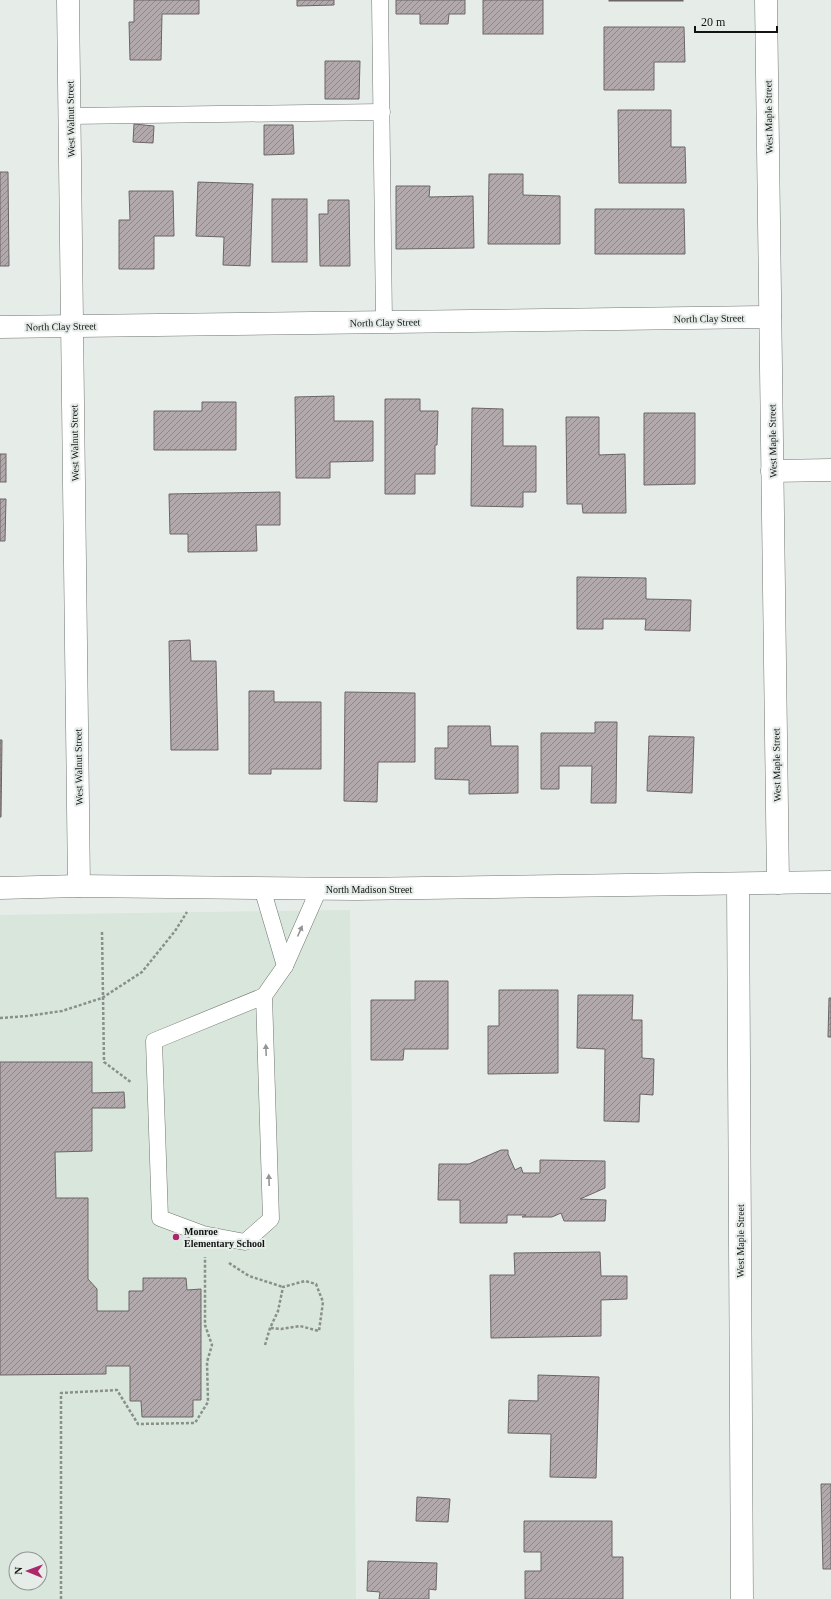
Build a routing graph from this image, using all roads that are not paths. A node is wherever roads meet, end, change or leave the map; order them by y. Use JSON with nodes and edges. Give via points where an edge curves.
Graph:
{"nodes":[{"id":1,"x":68,"y":0,"type":"edge"},
{"id":2,"x":380,"y":0,"type":"edge"},
{"id":3,"x":766,"y":0,"type":"edge"},
{"id":4,"x":382,"y":112,"type":"junction"},
{"id":5,"x":70,"y":116,"type":"junction"},
{"id":6,"x":770,"y":317,"type":"junction"},
{"id":7,"x":384,"y":322,"type":"junction"},
{"id":8,"x":73,"y":326,"type":"junction"},
{"id":9,"x":0,"y":327,"type":"edge"},
{"id":10,"x":831,"y":470,"type":"edge"},
{"id":11,"x":772,"y":471,"type":"junction"},
{"id":12,"x":831,"y":882,"type":"edge"},
{"id":13,"x":778,"y":883,"type":"junction"},
{"id":14,"x":738,"y":884,"type":"junction"},
{"id":15,"x":79,"y":886,"type":"junction"},
{"id":16,"x":0,"y":888,"type":"edge"},
{"id":17,"x":262,"y":888,"type":"junction"},
{"id":18,"x":319,"y":889,"type":"junction"},
{"id":19,"x":285,"y":966,"type":"junction"},
{"id":20,"x":264,"y":996,"type":"junction"},
{"id":21,"x":742,"y":1599,"type":"edge"}],
"edges":[{"from":1,"to":5,"type":"street","name":"West Walnut Street"},
{"from":2,"to":4,"type":"lane"},
{"from":3,"to":6,"type":"street","name":"West Maple Street"},
{"from":4,"to":5,"type":"lane"},
{"from":4,"to":7,"type":"lane"},
{"from":5,"to":8,"type":"street","name":"West Walnut Street"},
{"from":6,"to":7,"type":"street","name":"North Clay Street"},
{"from":6,"to":11,"type":"street","name":"West Maple Street"},
{"from":7,"to":8,"type":"street","name":"North Clay Street"},
{"from":8,"to":9,"type":"street","name":"North Clay Street"},
{"from":8,"to":15,"type":"street","name":"West Walnut Street"},
{"from":10,"to":11,"type":"street"},
{"from":11,"to":13,"type":"street","name":"West Maple Street"},
{"from":12,"to":13,"type":"street"},
{"from":13,"to":14,"type":"street","name":"North Madison Street"},
{"from":14,"to":18,"type":"street","name":"North Madison Street"},
{"from":14,"to":21,"type":"street","name":"West Maple Street"},
{"from":15,"to":16,"type":"street","name":"North Madison Street"},
{"from":15,"to":17,"type":"street","name":"North Madison Street"},
{"from":17,"to":18,"type":"street","name":"North Madison Street"},
{"from":17,"to":19,"type":"lane"},
{"from":19,"to":18,"type":"lane","one_way":true},
{"from":19,"to":20,"type":"lane"},
{"from":20,"to":20,"type":"lane","one_way":true,"via":[[154,1041],[160,1218],[203,1234],[245,1242],[271,1219]]}]}
